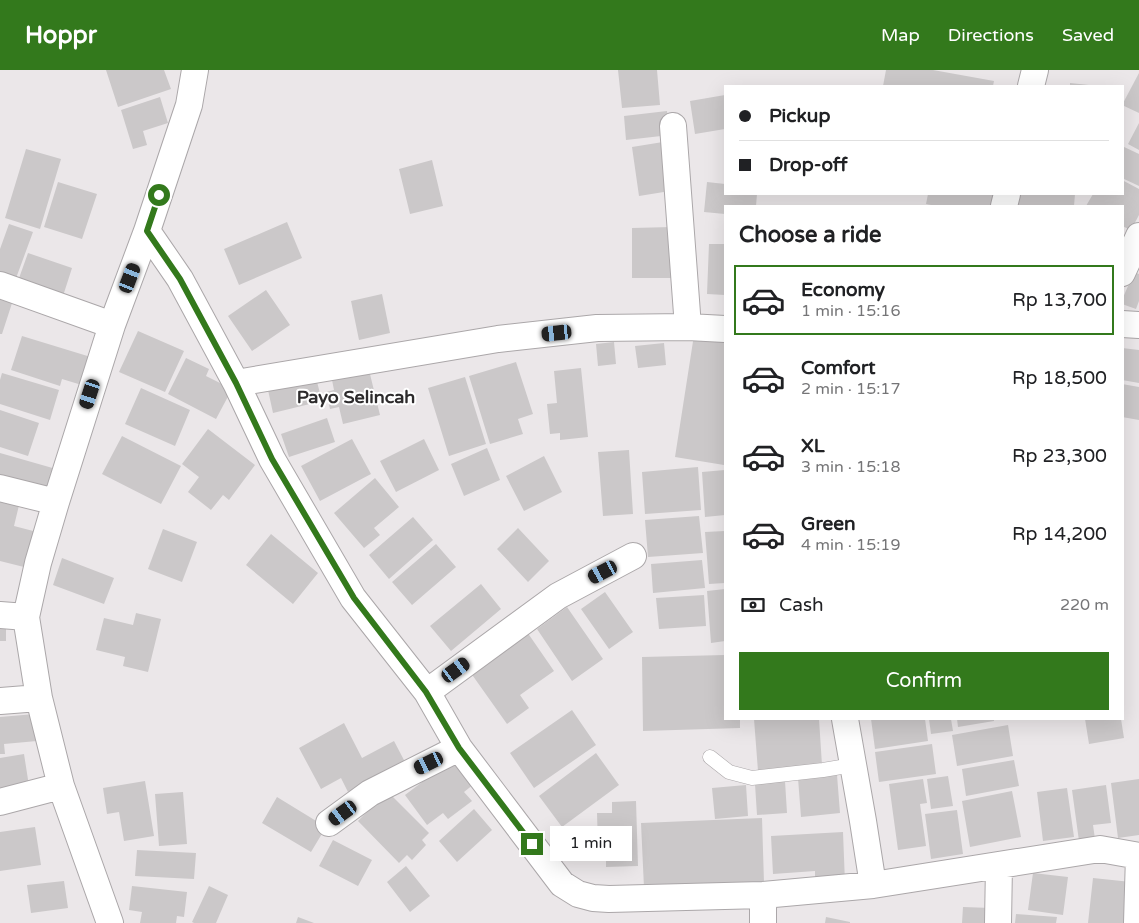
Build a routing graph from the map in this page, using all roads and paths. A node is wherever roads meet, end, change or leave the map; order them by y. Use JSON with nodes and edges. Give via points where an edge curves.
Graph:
{"nodes":[{"id":1,"x":195,"y":70,"type":"edge"},
{"id":2,"x":1035,"y":70,"type":"edge"},
{"id":3,"x":1031,"y":85,"type":"edge"},
{"id":4,"x":672,"y":126,"type":"dead end"},
{"id":5,"x":147,"y":231,"type":"junction"},
{"id":6,"x":1139,"y":236,"type":"edge"},
{"id":7,"x":1124,"y":270,"type":"edge"},
{"id":8,"x":0,"y":285,"type":"edge"},
{"id":9,"x":1124,"y":324,"type":"edge"},
{"id":10,"x":112,"y":325,"type":"junction"},
{"id":11,"x":1139,"y":325,"type":"edge"},
{"id":12,"x":688,"y":327,"type":"junction"},
{"id":13,"x":724,"y":329,"type":"edge"},
{"id":14,"x":236,"y":383,"type":"junction"},
{"id":15,"x":0,"y":488,"type":"edge"},
{"id":16,"x":56,"y":502,"type":"junction"},
{"id":17,"x":633,"y":556,"type":"dead end"},
{"id":18,"x":0,"y":615,"type":"edge"},
{"id":19,"x":26,"y":617,"type":"junction"},
{"id":20,"x":426,"y":692,"type":"junction"},
{"id":21,"x":39,"y":698,"type":"junction"},
{"id":22,"x":0,"y":701,"type":"edge"},
{"id":23,"x":845,"y":720,"type":"edge"},
{"id":24,"x":459,"y":748,"type":"junction"},
{"id":25,"x":710,"y":758,"type":"dead end"},
{"id":26,"x":853,"y":765,"type":"junction"},
{"id":27,"x":60,"y":786,"type":"junction"},
{"id":28,"x":0,"y":802,"type":"edge"},
{"id":29,"x":329,"y":823,"type":"dead end"},
{"id":30,"x":1139,"y":856,"type":"edge"},
{"id":31,"x":999,"y":864,"type":"junction"},
{"id":32,"x":873,"y":884,"type":"junction"},
{"id":33,"x":762,"y":895,"type":"junction"},
{"id":34,"x":110,"y":923,"type":"edge"},
{"id":35,"x":763,"y":923,"type":"edge"},
{"id":36,"x":998,"y":923,"type":"edge"},
{"id":37,"x":1137,"y":923,"type":"edge"}],
"edges":[{"from":1,"to":5,"type":"street","via":[[189,105]]},
{"from":2,"to":3,"type":"street"},
{"from":4,"to":12,"type":"street"},
{"from":5,"to":10,"type":"street"},
{"from":5,"to":14,"type":"street","via":[[180,279]]},
{"from":6,"to":7,"type":"street"},
{"from":8,"to":10,"type":"street"},
{"from":9,"to":11,"type":"street"},
{"from":10,"to":16,"type":"street"},
{"from":12,"to":13,"type":"street"},
{"from":12,"to":14,"type":"street","via":[[597,328],[498,339]]},
{"from":14,"to":20,"type":"street","via":[[272,459],[354,598]]},
{"from":15,"to":16,"type":"street"},
{"from":16,"to":19,"type":"street"},
{"from":17,"to":20,"type":"street","via":[[558,596]]},
{"from":18,"to":19,"type":"street"},
{"from":19,"to":21,"type":"street"},
{"from":20,"to":24,"type":"street"},
{"from":21,"to":22,"type":"street"},
{"from":21,"to":27,"type":"street"},
{"from":23,"to":26,"type":"street"},
{"from":24,"to":29,"type":"street","via":[[370,793]]},
{"from":24,"to":33,"type":"street","via":[[562,884],[578,894],[609,899]]},
{"from":25,"to":26,"type":"lane","via":[[729,772],[752,778]]},
{"from":26,"to":32,"type":"street"},
{"from":27,"to":28,"type":"street"},
{"from":27,"to":34,"type":"street"},
{"from":30,"to":31,"type":"street","via":[[1100,849]]},
{"from":30,"to":37,"type":"street"},
{"from":31,"to":32,"type":"street"},
{"from":31,"to":36,"type":"street"},
{"from":32,"to":33,"type":"street"},
{"from":33,"to":35,"type":"street"}]}
